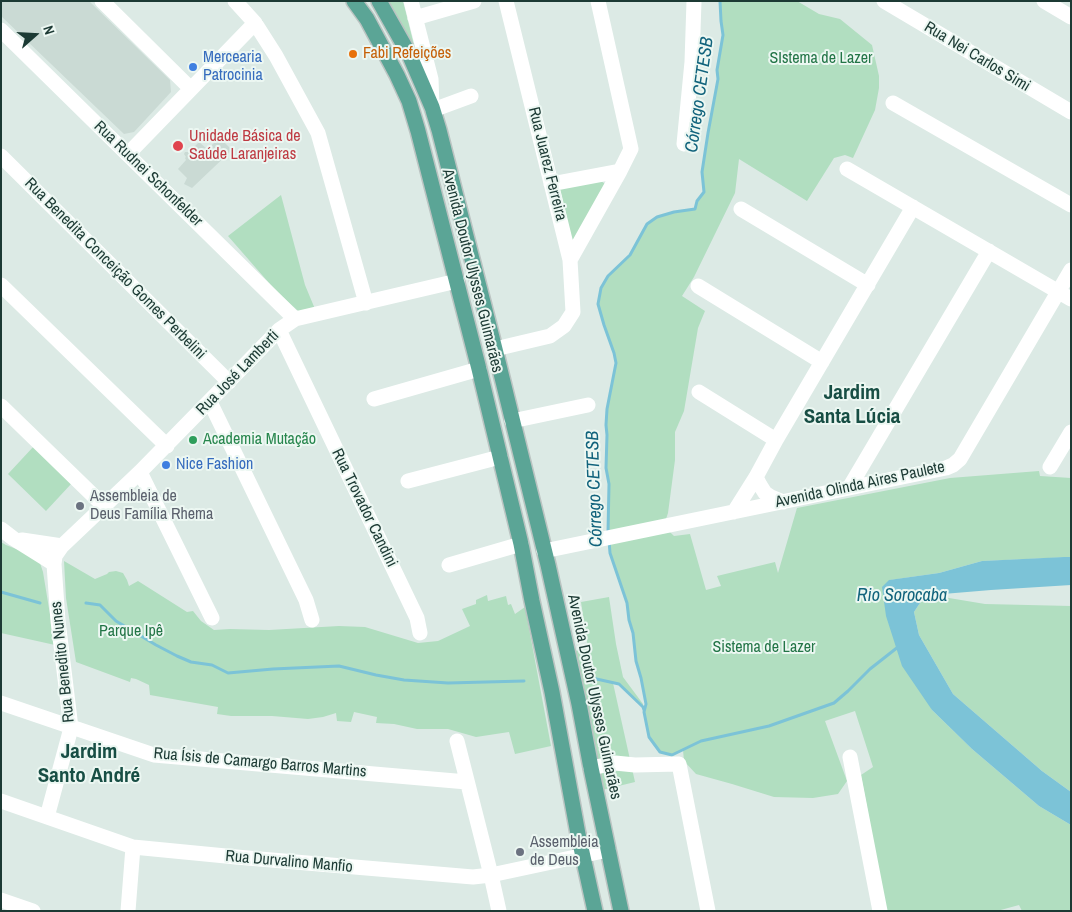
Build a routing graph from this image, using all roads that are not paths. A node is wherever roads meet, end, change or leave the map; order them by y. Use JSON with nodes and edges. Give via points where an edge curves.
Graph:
{"nodes":[{"id":1,"x":102,"y":1,"type":"edge"},
{"id":2,"x":235,"y":1,"type":"edge"},
{"id":3,"x":354,"y":1,"type":"edge"},
{"id":4,"x":379,"y":1,"type":"edge"},
{"id":5,"x":411,"y":1,"type":"edge"},
{"id":6,"x":474,"y":1,"type":"edge"},
{"id":7,"x":506,"y":1,"type":"edge"},
{"id":8,"x":598,"y":1,"type":"edge"},
{"id":9,"x":694,"y":1,"type":"edge"},
{"id":10,"x":884,"y":1,"type":"edge"},
{"id":11,"x":1044,"y":1,"type":"edge"},
{"id":12,"x":1071,"y":17,"type":"edge"},
{"id":13,"x":415,"y":18,"type":"junction"},
{"id":14,"x":255,"y":23,"type":"junction"},
{"id":15,"x":1,"y":30,"type":"edge"},
{"id":16,"x":191,"y":89,"type":"junction"},
{"id":17,"x":472,"y":96,"type":"dead end"},
{"id":18,"x":893,"y":103,"type":"dead end"},
{"id":19,"x":432,"y":109,"type":"junction"},
{"id":20,"x":1070,"y":110,"type":"edge"},
{"id":21,"x":684,"y":144,"type":"dead end"},
{"id":22,"x":128,"y":154,"type":"junction"},
{"id":23,"x":1,"y":156,"type":"edge"},
{"id":24,"x":847,"y":169,"type":"dead end"},
{"id":25,"x":620,"y":171,"type":"junction"},
{"id":26,"x":551,"y":184,"type":"junction"},
{"id":27,"x":1071,"y":205,"type":"edge"},
{"id":28,"x":913,"y":207,"type":"junction"},
{"id":29,"x":742,"y":209,"type":"dead end"},
{"id":30,"x":988,"y":251,"type":"junction"},
{"id":31,"x":570,"y":260,"type":"junction"},
{"id":32,"x":1071,"y":270,"type":"edge"},
{"id":33,"x":457,"y":281,"type":"junction"},
{"id":34,"x":1,"y":285,"type":"edge"},
{"id":35,"x":868,"y":285,"type":"junction"},
{"id":36,"x":698,"y":286,"type":"dead end"},
{"id":37,"x":1064,"y":295,"type":"edge"},
{"id":38,"x":366,"y":303,"type":"junction"},
{"id":39,"x":295,"y":318,"type":"junction"},
{"id":40,"x":279,"y":330,"type":"junction"},
{"id":41,"x":495,"y":349,"type":"junction"},
{"id":42,"x":822,"y":362,"type":"junction"},
{"id":43,"x":479,"y":369,"type":"junction"},
{"id":44,"x":229,"y":382,"type":"junction"},
{"id":45,"x":699,"y":392,"type":"dead end"},
{"id":46,"x":374,"y":399,"type":"dead end"},
{"id":47,"x":210,"y":402,"type":"junction"},
{"id":48,"x":588,"y":405,"type":"dead end"},
{"id":49,"x":1,"y":406,"type":"edge"},
{"id":50,"x":512,"y":421,"type":"junction"},
{"id":51,"x":1071,"y":432,"type":"edge"},
{"id":52,"x":776,"y":440,"type":"junction"},
{"id":53,"x":167,"y":446,"type":"junction"},
{"id":54,"x":500,"y":457,"type":"junction"},
{"id":55,"x":865,"y":460,"type":"junction"},
{"id":56,"x":1050,"y":467,"type":"dead end"},
{"id":57,"x":140,"y":472,"type":"junction"},
{"id":58,"x":756,"y":477,"type":"junction"},
{"id":59,"x":408,"y":481,"type":"dead end"},
{"id":60,"x":879,"y":481,"type":"junction"},
{"id":61,"x":849,"y":488,"type":"junction"},
{"id":62,"x":783,"y":502,"type":"junction"},
{"id":63,"x":104,"y":506,"type":"junction"},
{"id":64,"x":734,"y":512,"type":"junction"},
{"id":65,"x":1,"y":529,"type":"edge"},
{"id":66,"x":14,"y":539,"type":"junction"},
{"id":67,"x":521,"y":544,"type":"junction"},
{"id":68,"x":62,"y":546,"type":"junction"},
{"id":69,"x":544,"y":551,"type":"junction"},
{"id":70,"x":525,"y":562,"type":"junction"},
{"id":71,"x":54,"y":564,"type":"junction"},
{"id":72,"x":449,"y":565,"type":"dead end"},
{"id":73,"x":212,"y":618,"type":"dead end"},
{"id":74,"x":312,"y":620,"type":"dead end"},
{"id":75,"x":420,"y":633,"type":"dead end"},
{"id":76,"x":1,"y":703,"type":"edge"},
{"id":77,"x":71,"y":728,"type":"junction"},
{"id":78,"x":457,"y":742,"type":"dead end"},
{"id":79,"x":850,"y":757,"type":"dead end"},
{"id":80,"x":591,"y":768,"type":"junction"},
{"id":81,"x":467,"y":782,"type":"junction"},
{"id":82,"x":1,"y":801,"type":"edge"},
{"id":83,"x":47,"y":816,"type":"junction"},
{"id":84,"x":133,"y":847,"type":"junction"},
{"id":85,"x":608,"y":850,"type":"junction"},
{"id":86,"x":583,"y":856,"type":"junction"},
{"id":87,"x":491,"y":875,"type":"junction"},
{"id":88,"x":1,"y":900,"type":"edge"},
{"id":89,"x":33,"y":911,"type":"edge"},
{"id":90,"x":128,"y":911,"type":"edge"},
{"id":91,"x":499,"y":911,"type":"edge"},
{"id":92,"x":595,"y":911,"type":"edge"},
{"id":93,"x":621,"y":911,"type":"edge"},
{"id":94,"x":708,"y":911,"type":"edge"},
{"id":95,"x":880,"y":911,"type":"edge"}],
"edges":[{"from":1,"to":16,"type":"street"},
{"from":2,"to":14,"type":"street"},
{"from":3,"to":33,"type":"main road","name":"Avenida Doutor Ulysses Guimarães","via":[[380,42],[409,101]]},
{"from":4,"to":19,"type":"main road","name":"Avenida Doutor Ulysses Guimarães","via":[[409,54]]},
{"from":5,"to":13,"type":"street"},
{"from":6,"to":13,"type":"street"},
{"from":7,"to":26,"type":"street","name":"Rua Juarez Ferreira"},
{"from":8,"to":25,"type":"street","via":[[631,148]]},
{"from":9,"to":21,"type":"street"},
{"from":10,"to":20,"type":"street","name":"Rua Nei Carlos Simi"},
{"from":11,"to":12,"type":"street"},
{"from":13,"to":19,"type":"street","via":[[431,80]]},
{"from":14,"to":16,"type":"street"},
{"from":14,"to":38,"type":"street","via":[[318,133]]},
{"from":15,"to":22,"type":"street","name":"Rua Rudnei Schonfelder"},
{"from":16,"to":22,"type":"street"},
{"from":17,"to":19,"type":"street"},
{"from":18,"to":27,"type":"street"},
{"from":19,"to":41,"type":"main road","name":"Avenida Doutor Ulysses Guimarães"},
{"from":22,"to":39,"type":"street","name":"Rua Rudnei Schonfelder"},
{"from":23,"to":44,"type":"street","name":"Rua Benedita Conceição Gomes Perbelini"},
{"from":24,"to":28,"type":"street"},
{"from":25,"to":26,"type":"street"},
{"from":25,"to":31,"type":"street"},
{"from":26,"to":31,"type":"street","name":"Rua Juarez Ferreira"},
{"from":28,"to":30,"type":"street"},
{"from":28,"to":35,"type":"street"},
{"from":29,"to":35,"type":"street"},
{"from":30,"to":37,"type":"street"},
{"from":30,"to":55,"type":"street"},
{"from":31,"to":41,"type":"street","name":"Rua Juarez Ferreira","via":[[574,312],[564,326],[550,336]]},
{"from":32,"to":37,"type":"street","name":"Avenida Olinda Aires Paulete"},
{"from":33,"to":38,"type":"street","name":"Rua José Lamberti"},
{"from":33,"to":43,"type":"main road","name":"Avenida Doutor Ulysses Guimarães"},
{"from":34,"to":53,"type":"street"},
{"from":35,"to":42,"type":"street"},
{"from":36,"to":42,"type":"street"},
{"from":37,"to":60,"type":"street","name":"Avenida Olinda Aires Paulete","via":[[960,459],[946,468]]},
{"from":38,"to":39,"type":"street","name":"Rua José Lamberti"},
{"from":39,"to":40,"type":"street","name":"Rua José Lamberti"},
{"from":40,"to":44,"type":"street","name":"Rua José Lamberti"},
{"from":40,"to":75,"type":"street","name":"Rua Trovador Candini","via":[[417,618]]},
{"from":41,"to":50,"type":"main road","name":"Avenida Doutor Ulysses Guimarães"},
{"from":42,"to":52,"type":"street"},
{"from":43,"to":46,"type":"street"},
{"from":43,"to":54,"type":"main road","name":"Avenida Doutor Ulysses Guimarães"},
{"from":44,"to":47,"type":"street","name":"Rua José Lamberti"},
{"from":45,"to":52,"type":"street"},
{"from":47,"to":53,"type":"street","name":"Rua José Lamberti"},
{"from":47,"to":74,"type":"street","via":[[306,600]]},
{"from":48,"to":50,"type":"street"},
{"from":49,"to":63,"type":"street"},
{"from":50,"to":69,"type":"main road","name":"Avenida Doutor Ulysses Guimarães"},
{"from":51,"to":56,"type":"street"},
{"from":52,"to":58,"type":"street"},
{"from":53,"to":57,"type":"street","name":"Rua José Lamberti"},
{"from":54,"to":59,"type":"street"},
{"from":54,"to":67,"type":"main road","name":"Avenida Doutor Ulysses Guimarães"},
{"from":55,"to":60,"type":"street"},
{"from":55,"to":61,"type":"street"},
{"from":57,"to":63,"type":"street","name":"Rua José Lamberti"},
{"from":57,"to":73,"type":"street"},
{"from":58,"to":62,"type":"street","via":[[771,498]]},
{"from":58,"to":64,"type":"street"},
{"from":60,"to":61,"type":"street","name":"Avenida Olinda Aires Paulete"},
{"from":61,"to":62,"type":"street","name":"Avenida Olinda Aires Paulete"},
{"from":62,"to":64,"type":"street","name":"Avenida Olinda Aires Paulete"},
{"from":63,"to":68,"type":"street","name":"Rua José Lamberti"},
{"from":64,"to":69,"type":"street","name":"Avenida Olinda Aires Paulete"},
{"from":65,"to":66,"type":"street"},
{"from":66,"to":68,"type":"street"},
{"from":66,"to":71,"type":"street"},
{"from":67,"to":70,"type":"main road","name":"Avenida Doutor Ulysses Guimarães"},
{"from":67,"to":72,"type":"street"},
{"from":68,"to":71,"type":"street","name":"Rua José Lamberti"},
{"from":69,"to":70,"type":"main road"},
{"from":69,"to":80,"type":"main road","name":"Avenida Doutor Ulysses Guimarães"},
{"from":70,"to":86,"type":"main road","name":"Avenida Doutor Ulysses Guimarães"},
{"from":71,"to":77,"type":"street","name":"Rua Benedito Nunes"},
{"from":76,"to":77,"type":"street","name":"Rua Ísis de Camargo Barros Martins"},
{"from":77,"to":81,"type":"street","name":"Rua Ísis de Camargo Barros Martins","via":[[154,755]]},
{"from":77,"to":83,"type":"street","name":"Rua Benedito Nunes"},
{"from":78,"to":81,"type":"street"},
{"from":79,"to":95,"type":"street"},
{"from":80,"to":85,"type":"main road","name":"Avenida Doutor Ulysses Guimarães"},
{"from":80,"to":94,"type":"street","via":[[615,763],[679,764]]},
{"from":81,"to":87,"type":"street"},
{"from":82,"to":83,"type":"street","name":"Rua Durvalino Manfio"},
{"from":83,"to":84,"type":"street","name":"Rua Durvalino Manfio"},
{"from":84,"to":87,"type":"street","name":"Rua Durvalino Manfio","via":[[473,877]]},
{"from":84,"to":90,"type":"street"},
{"from":85,"to":86,"type":"street"},
{"from":85,"to":93,"type":"main road","name":"Avenida Doutor Ulysses Guimarães"},
{"from":86,"to":87,"type":"street","name":"Rua Durvalino Manfio"},
{"from":86,"to":92,"type":"main road","name":"Avenida Doutor Ulysses Guimarães"},
{"from":87,"to":91,"type":"street"},
{"from":88,"to":89,"type":"street"}]}
